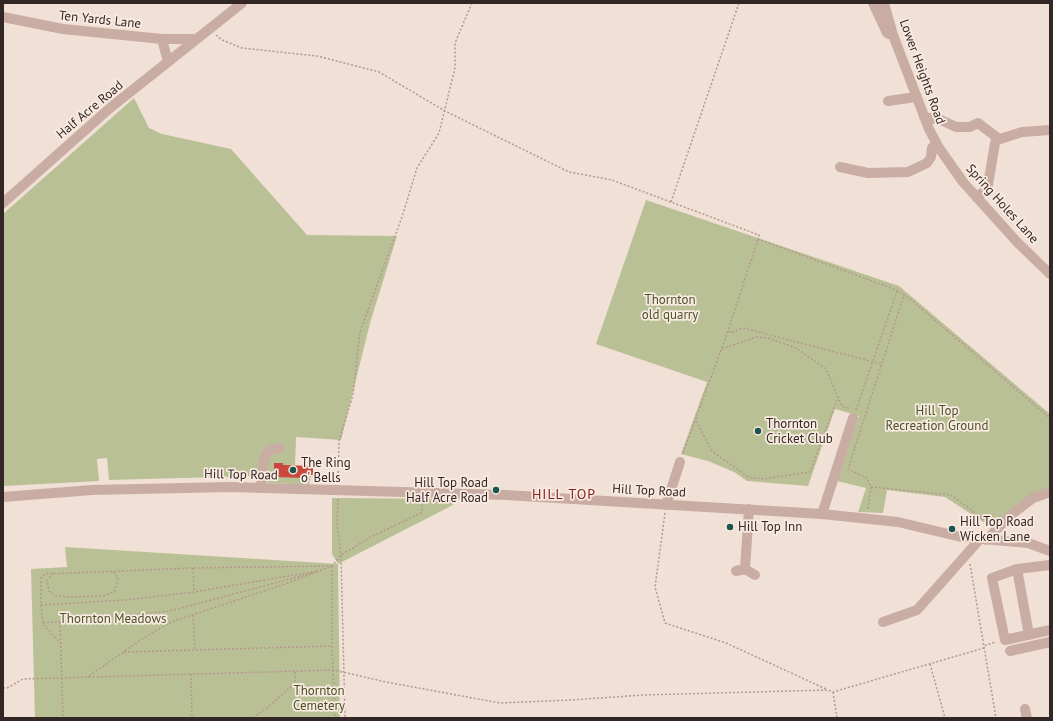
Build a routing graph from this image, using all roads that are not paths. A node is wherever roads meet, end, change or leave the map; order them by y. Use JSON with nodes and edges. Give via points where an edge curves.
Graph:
{"nodes":[{"id":1,"x":242,"y":3,"type":"edge"},
{"id":2,"x":874,"y":3,"type":"edge"},
{"id":3,"x":884,"y":3,"type":"edge"},
{"id":4,"x":3,"y":17,"type":"edge"},
{"id":5,"x":893,"y":35,"type":"junction"},
{"id":6,"x":162,"y":39,"type":"junction"},
{"id":7,"x":195,"y":39,"type":"junction"},
{"id":8,"x":168,"y":62,"type":"junction"},
{"id":9,"x":916,"y":97,"type":"junction"},
{"id":10,"x":888,"y":101,"type":"dead end"},
{"id":11,"x":924,"y":117,"type":"junction"},
{"id":12,"x":1050,"y":130,"type":"edge"},
{"id":13,"x":999,"y":139,"type":"junction"},
{"id":14,"x":938,"y":146,"type":"junction"},
{"id":15,"x":840,"y":167,"type":"dead end"},
{"id":16,"x":977,"y":198,"type":"junction"},
{"id":17,"x":3,"y":203,"type":"edge"},
{"id":18,"x":1050,"y":274,"type":"edge"},
{"id":19,"x":853,"y":418,"type":"dead end"},
{"id":20,"x":280,"y":448,"type":"dead end"},
{"id":21,"x":680,"y":462,"type":"road end"},
{"id":22,"x":261,"y":488,"type":"junction"},
{"id":23,"x":1050,"y":492,"type":"edge"},
{"id":24,"x":3,"y":497,"type":"edge"},
{"id":25,"x":666,"y":505,"type":"junction"},
{"id":26,"x":749,"y":509,"type":"junction"},
{"id":27,"x":822,"y":514,"type":"junction"},
{"id":28,"x":983,"y":540,"type":"junction"},
{"id":29,"x":1050,"y":551,"type":"edge"},
{"id":30,"x":1050,"y":565,"type":"edge"},
{"id":31,"x":1017,"y":570,"type":"junction"},
{"id":32,"x":755,"y":574,"type":"dead end"},
{"id":33,"x":883,"y":622,"type":"dead end"},
{"id":34,"x":1050,"y":630,"type":"edge"},
{"id":35,"x":1029,"y":635,"type":"junction"},
{"id":36,"x":1050,"y":642,"type":"edge"},
{"id":37,"x":1010,"y":651,"type":"dead end"}],
"edges":[{"from":1,"to":7,"type":"street","name":"Half Acre Road"},
{"from":2,"to":5,"type":"street","via":[[887,33]]},
{"from":3,"to":5,"type":"street","name":"Lower Heights Road"},
{"from":4,"to":6,"type":"street","name":"Ten Yards Lane","via":[[63,29]]},
{"from":5,"to":9,"type":"street","name":"Lower Heights Road"},
{"from":6,"to":7,"type":"street","name":"Ten Yards Lane"},
{"from":6,"to":8,"type":"street"},
{"from":7,"to":8,"type":"street","name":"Half Acre Road"},
{"from":8,"to":17,"type":"street","name":"Half Acre Road","via":[[110,108]]},
{"from":9,"to":10,"type":"street"},
{"from":9,"to":11,"type":"street","name":"Lower Heights Road"},
{"from":11,"to":13,"type":"street","via":[[956,126],[978,123]]},
{"from":11,"to":14,"type":"street","name":"Lower Heights Road"},
{"from":12,"to":13,"type":"street","via":[[1022,132]]},
{"from":13,"to":16,"type":"street","via":[[995,143],[988,185]]},
{"from":14,"to":15,"type":"street","via":[[932,148],[927,163],[908,172],[868,173]]},
{"from":14,"to":16,"type":"street","name":"Spring Holes Lane"},
{"from":16,"to":18,"type":"street","name":"Spring Holes Lane","via":[[1016,242]]},
{"from":19,"to":27,"type":"street"},
{"from":20,"to":22,"type":"street","via":[[269,450],[264,460]]},
{"from":21,"to":25,"type":"street"},
{"from":22,"to":24,"type":"street","name":"Hill Top Road","via":[[92,490]]},
{"from":22,"to":25,"type":"street","name":"Hill Top Road","via":[[506,495]]},
{"from":23,"to":28,"type":"street","via":[[1033,498]]},
{"from":25,"to":26,"type":"street","name":"Hill Top Road"},
{"from":26,"to":27,"type":"street","name":"Hill Top Road"},
{"from":26,"to":32,"type":"street","via":[[740,570]]},
{"from":27,"to":28,"type":"street","name":"Hill Top Road","via":[[898,522]]},
{"from":28,"to":29,"type":"street","name":"Hill Top Road","via":[[1028,543]]},
{"from":28,"to":33,"type":"street","via":[[917,610]]},
{"from":30,"to":31,"type":"street"},
{"from":31,"to":35,"type":"street"},
{"from":31,"to":35,"type":"street","via":[[992,578],[1005,640]]},
{"from":34,"to":35,"type":"street"},
{"from":36,"to":37,"type":"street"}]}
